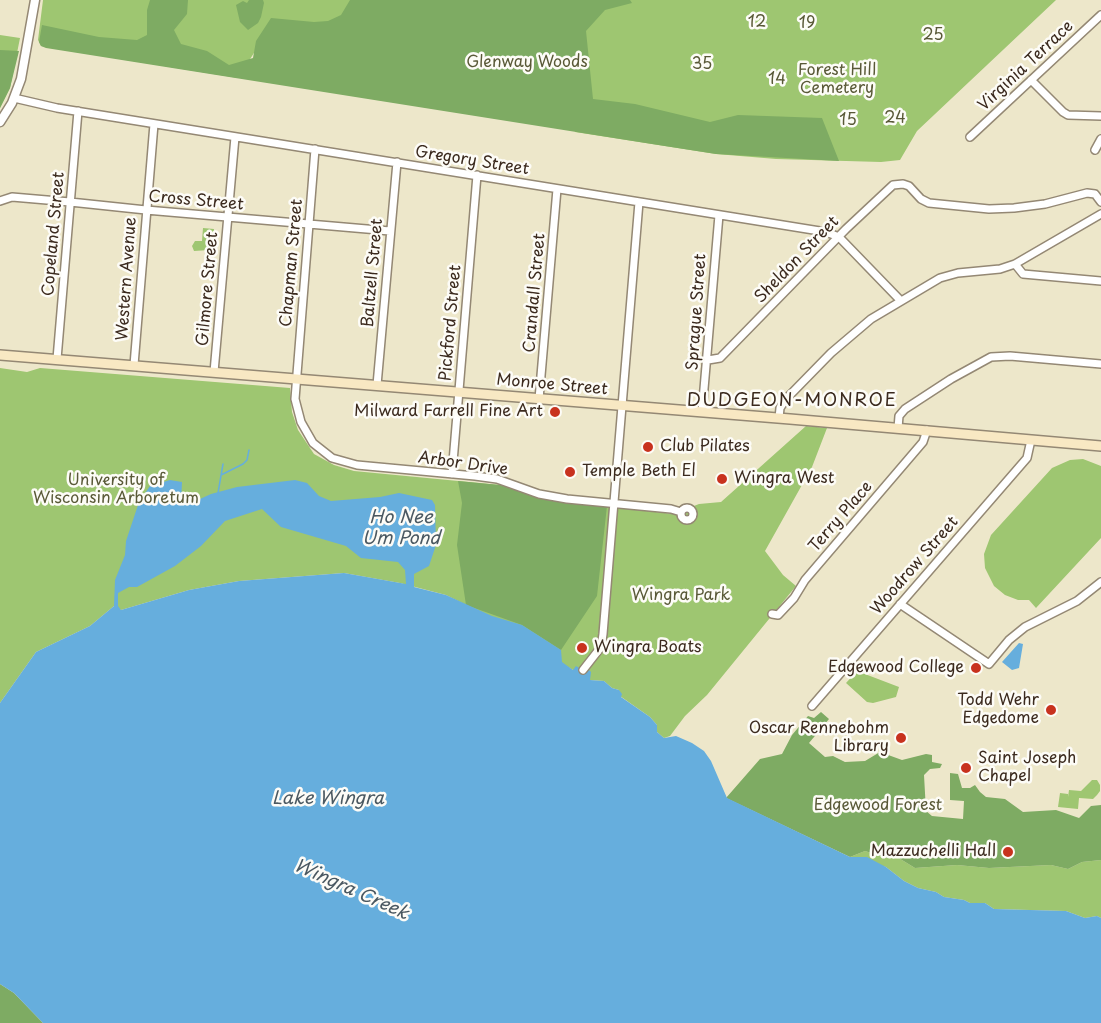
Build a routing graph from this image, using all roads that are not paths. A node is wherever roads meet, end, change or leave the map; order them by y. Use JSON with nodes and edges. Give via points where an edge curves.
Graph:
{"nodes":[{"id":1,"x":35,"y":0,"type":"edge"},
{"id":2,"x":1101,"y":15,"type":"edge"},
{"id":3,"x":1031,"y":80,"type":"junction"},
{"id":4,"x":14,"y":98,"type":"junction"},
{"id":5,"x":78,"y":111,"type":"junction"},
{"id":6,"x":1101,"y":116,"type":"edge"},
{"id":7,"x":0,"y":122,"type":"edge"},
{"id":8,"x":154,"y":123,"type":"junction"},
{"id":9,"x":970,"y":136,"type":"dead end"},
{"id":10,"x":235,"y":137,"type":"junction"},
{"id":11,"x":1101,"y":138,"type":"edge"},
{"id":12,"x":315,"y":149,"type":"junction"},
{"id":13,"x":1095,"y":150,"type":"dead end"},
{"id":14,"x":397,"y":162,"type":"junction"},
{"id":15,"x":477,"y":175,"type":"junction"},
{"id":16,"x":557,"y":189,"type":"junction"},
{"id":17,"x":0,"y":201,"type":"edge"},
{"id":18,"x":70,"y":202,"type":"junction"},
{"id":19,"x":639,"y":202,"type":"junction"},
{"id":20,"x":1101,"y":202,"type":"edge"},
{"id":21,"x":146,"y":210,"type":"junction"},
{"id":22,"x":1101,"y":214,"type":"edge"},
{"id":23,"x":719,"y":215,"type":"junction"},
{"id":24,"x":228,"y":217,"type":"junction"},
{"id":25,"x":309,"y":225,"type":"junction"},
{"id":26,"x":390,"y":231,"type":"junction"},
{"id":27,"x":839,"y":237,"type":"junction"},
{"id":28,"x":1015,"y":264,"type":"junction"},
{"id":29,"x":1101,"y":281,"type":"edge"},
{"id":30,"x":900,"y":300,"type":"junction"},
{"id":31,"x":0,"y":354,"type":"edge"},
{"id":32,"x":57,"y":359,"type":"junction"},
{"id":33,"x":708,"y":360,"type":"junction"},
{"id":34,"x":1101,"y":364,"type":"edge"},
{"id":35,"x":134,"y":365,"type":"junction"},
{"id":36,"x":214,"y":372,"type":"junction"},
{"id":37,"x":296,"y":378,"type":"junction"},
{"id":38,"x":377,"y":385,"type":"junction"},
{"id":39,"x":458,"y":392,"type":"junction"},
{"id":40,"x":539,"y":399,"type":"junction"},
{"id":41,"x":620,"y":406,"type":"junction"},
{"id":42,"x":702,"y":412,"type":"junction"},
{"id":43,"x":779,"y":418,"type":"junction"},
{"id":44,"x":898,"y":428,"type":"junction"},
{"id":45,"x":927,"y":430,"type":"junction"},
{"id":46,"x":1031,"y":440,"type":"junction"},
{"id":47,"x":1101,"y":446,"type":"edge"},
{"id":48,"x":452,"y":474,"type":"junction"},
{"id":49,"x":614,"y":503,"type":"junction"},
{"id":50,"x":681,"y":512,"type":"dead end"},
{"id":51,"x":1101,"y":582,"type":"edge"},
{"id":52,"x":900,"y":604,"type":"junction"},
{"id":53,"x":772,"y":614,"type":"dead end"},
{"id":54,"x":583,"y":670,"type":"dead end"},
{"id":55,"x":812,"y":706,"type":"dead end"}],
"edges":[{"from":1,"to":4,"type":"street","via":[[25,62]]},
{"from":2,"to":3,"type":"street","name":"Virginia Terrace"},
{"from":3,"to":6,"type":"street","via":[[1068,115]]},
{"from":3,"to":9,"type":"street","name":"Virginia Terrace"},
{"from":4,"to":5,"type":"street","name":"Gregory Street"},
{"from":4,"to":7,"type":"street"},
{"from":5,"to":8,"type":"street","name":"Gregory Street"},
{"from":5,"to":18,"type":"street","name":"Copeland Street"},
{"from":8,"to":10,"type":"street","name":"Gregory Street"},
{"from":8,"to":21,"type":"street","name":"Western Avenue"},
{"from":10,"to":12,"type":"street","name":"Gregory Street"},
{"from":10,"to":24,"type":"street","name":"Gilmore Street"},
{"from":11,"to":13,"type":"street"},
{"from":12,"to":14,"type":"street","name":"Gregory Street"},
{"from":12,"to":25,"type":"street","name":"Chapman Street"},
{"from":14,"to":15,"type":"street","name":"Gregory Street"},
{"from":14,"to":26,"type":"street","name":"Baltzell Street"},
{"from":15,"to":16,"type":"street","name":"Gregory Street"},
{"from":15,"to":39,"type":"street","name":"Pickford Street"},
{"from":16,"to":19,"type":"street","name":"Gregory Street"},
{"from":16,"to":40,"type":"street","name":"Crandall Street"},
{"from":17,"to":18,"type":"street","name":"Cross Street","via":[[12,197]]},
{"from":18,"to":21,"type":"street","name":"Cross Street"},
{"from":18,"to":32,"type":"street","name":"Copeland Street"},
{"from":19,"to":23,"type":"street","name":"Gregory Street"},
{"from":19,"to":41,"type":"street"},
{"from":20,"to":27,"type":"street","name":"Sheldon Street","via":[[1095,194],[1087,193],[1046,204],[988,208],[929,202],[909,186],[896,184]]},
{"from":21,"to":24,"type":"street","name":"Cross Street"},
{"from":21,"to":35,"type":"street","name":"Western Avenue"},
{"from":22,"to":28,"type":"street"},
{"from":23,"to":27,"type":"street","name":"Gregory Street"},
{"from":23,"to":33,"type":"street","name":"Sprague Street"},
{"from":24,"to":25,"type":"street","name":"Cross Street"},
{"from":24,"to":36,"type":"street","name":"Gilmore Street"},
{"from":25,"to":26,"type":"street","name":"Cross Street"},
{"from":25,"to":37,"type":"street","name":"Chapman Street"},
{"from":26,"to":38,"type":"street","name":"Baltzell Street"},
{"from":27,"to":30,"type":"street"},
{"from":27,"to":33,"type":"street","name":"Sheldon Street","via":[[720,358]]},
{"from":28,"to":29,"type":"street","via":[[1023,274]]},
{"from":28,"to":30,"type":"street","via":[[951,274]]},
{"from":30,"to":43,"type":"street","via":[[831,353],[786,399]]},
{"from":31,"to":32,"type":"main road","name":"Monroe Street"},
{"from":32,"to":35,"type":"main road","name":"Monroe Street"},
{"from":33,"to":42,"type":"street","name":"Sprague Street"},
{"from":34,"to":44,"type":"street","via":[[991,357],[904,409]]},
{"from":35,"to":36,"type":"main road","name":"Monroe Street"},
{"from":36,"to":37,"type":"main road","name":"Monroe Street"},
{"from":37,"to":38,"type":"main road","name":"Monroe Street"},
{"from":37,"to":48,"type":"street","name":"Arbor Drive","via":[[295,399],[304,429],[313,443],[332,458],[357,465]]},
{"from":38,"to":39,"type":"main road","name":"Monroe Street"},
{"from":39,"to":40,"type":"main road","name":"Monroe Street"},
{"from":39,"to":48,"type":"street","name":"Pickford Street"},
{"from":40,"to":41,"type":"main road","name":"Monroe Street"},
{"from":41,"to":42,"type":"main road","name":"Monroe Street"},
{"from":41,"to":49,"type":"street"},
{"from":42,"to":43,"type":"main road","name":"Monroe Street"},
{"from":43,"to":44,"type":"main road","name":"Monroe Street"},
{"from":44,"to":45,"type":"main road","name":"Monroe Street"},
{"from":45,"to":46,"type":"main road","name":"Monroe Street"},
{"from":45,"to":53,"type":"street","name":"Terry Place","via":[[923,442],[794,598],[778,615]]},
{"from":46,"to":47,"type":"main road","name":"Monroe Street"},
{"from":46,"to":52,"type":"street","name":"Woodrow Street","via":[[1027,458]]},
{"from":48,"to":49,"type":"street","name":"Arbor Drive","via":[[497,479],[539,494]]},
{"from":49,"to":50,"type":"street","name":"Arbor Drive"},
{"from":49,"to":54,"type":"street","via":[[601,647]]},
{"from":51,"to":52,"type":"street","via":[[1077,601],[1025,627],[989,664]]},
{"from":52,"to":55,"type":"street","name":"Woodrow Street"}]}
